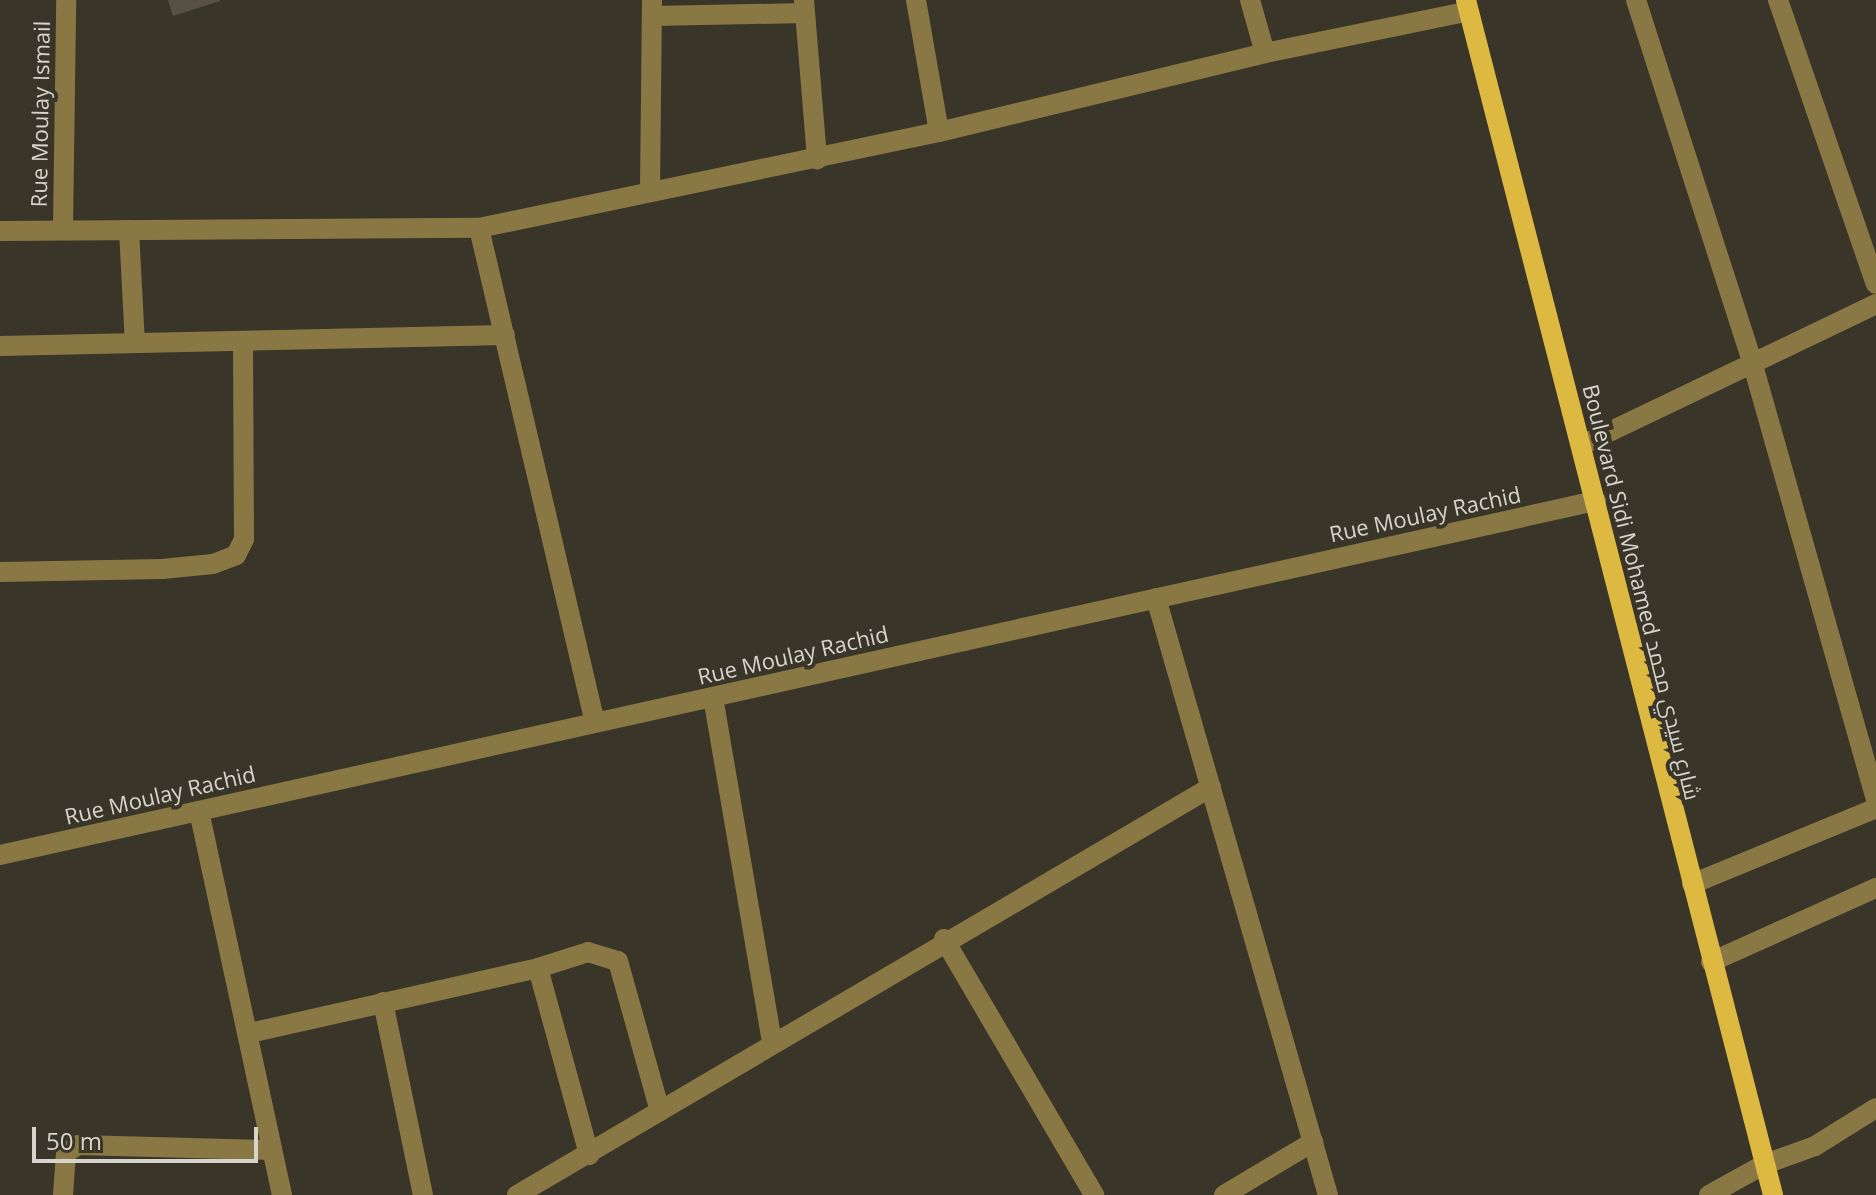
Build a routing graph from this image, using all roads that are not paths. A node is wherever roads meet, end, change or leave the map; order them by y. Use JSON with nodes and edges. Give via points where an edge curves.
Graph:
{"nodes":[{"id":1,"x":66,"y":0,"type":"edge"},
{"id":2,"x":916,"y":0,"type":"edge"},
{"id":3,"x":1250,"y":0,"type":"edge"},
{"id":4,"x":1636,"y":0,"type":"edge"},
{"id":5,"x":1778,"y":0,"type":"edge"},
{"id":6,"x":1468,"y":5,"type":"edge"},
{"id":7,"x":804,"y":6,"type":"edge"},
{"id":8,"x":652,"y":8,"type":"edge"},
{"id":9,"x":1265,"y":53,"type":"junction"},
{"id":10,"x":939,"y":132,"type":"junction"},
{"id":11,"x":817,"y":159,"type":"junction"},
{"id":12,"x":650,"y":191,"type":"junction"},
{"id":13,"x":479,"y":228,"type":"junction"},
{"id":14,"x":63,"y":229,"type":"junction"},
{"id":15,"x":129,"y":230,"type":"junction"},
{"id":16,"x":0,"y":231,"type":"edge"},
{"id":17,"x":1876,"y":284,"type":"edge"},
{"id":18,"x":1876,"y":304,"type":"edge"},
{"id":19,"x":505,"y":335,"type":"junction"},
{"id":20,"x":135,"y":343,"type":"junction"},
{"id":21,"x":243,"y":343,"type":"junction"},
{"id":22,"x":0,"y":346,"type":"edge"},
{"id":23,"x":1753,"y":365,"type":"junction"},
{"id":24,"x":1582,"y":445,"type":"junction"},
{"id":25,"x":1596,"y":501,"type":"junction"},
{"id":26,"x":0,"y":572,"type":"edge"},
{"id":27,"x":1156,"y":598,"type":"junction"},
{"id":28,"x":713,"y":697,"type":"junction"},
{"id":29,"x":595,"y":723,"type":"junction"},
{"id":30,"x":1211,"y":787,"type":"junction"},
{"id":31,"x":1876,"y":801,"type":"edge"},
{"id":32,"x":1876,"y":808,"type":"edge"},
{"id":33,"x":199,"y":811,"type":"junction"},
{"id":34,"x":0,"y":855,"type":"edge"},
{"id":35,"x":1692,"y":884,"type":"junction"},
{"id":36,"x":1876,"y":888,"type":"edge"},
{"id":37,"x":944,"y":939,"type":"junction"},
{"id":38,"x":1711,"y":962,"type":"junction"},
{"id":39,"x":538,"y":968,"type":"junction"},
{"id":40,"x":383,"y":1002,"type":"junction"},
{"id":41,"x":250,"y":1033,"type":"junction"},
{"id":42,"x":772,"y":1042,"type":"junction"},
{"id":43,"x":1876,"y":1108,"type":"edge"},
{"id":44,"x":660,"y":1111,"type":"junction"},
{"id":45,"x":1313,"y":1142,"type":"junction"},
{"id":46,"x":272,"y":1150,"type":"junction"},
{"id":47,"x":589,"y":1155,"type":"junction"},
{"id":48,"x":1765,"y":1164,"type":"junction"},
{"id":49,"x":63,"y":1195,"type":"edge"},
{"id":50,"x":282,"y":1195,"type":"edge"},
{"id":51,"x":423,"y":1195,"type":"edge"},
{"id":52,"x":517,"y":1195,"type":"edge"},
{"id":53,"x":1094,"y":1195,"type":"edge"},
{"id":54,"x":1224,"y":1195,"type":"edge"},
{"id":55,"x":1328,"y":1195,"type":"edge"},
{"id":56,"x":1709,"y":1195,"type":"edge"},
{"id":57,"x":1773,"y":1195,"type":"edge"}],
"edges":[{"from":1,"to":14,"type":"street","name":"Rue Moulay Ismail"},
{"from":2,"to":10,"type":"street"},
{"from":3,"to":9,"type":"street"},
{"from":4,"to":23,"type":"street"},
{"from":5,"to":17,"type":"street"},
{"from":6,"to":9,"type":"street"},
{"from":6,"to":24,"type":"main road","name":"Boulevard Sidi Mohamed شارع سيدي محمد"},
{"from":7,"to":8,"type":"street"},
{"from":7,"to":11,"type":"street"},
{"from":8,"to":12,"type":"street"},
{"from":9,"to":10,"type":"street"},
{"from":10,"to":11,"type":"street"},
{"from":11,"to":12,"type":"street"},
{"from":12,"to":13,"type":"street"},
{"from":13,"to":15,"type":"street"},
{"from":13,"to":19,"type":"street"},
{"from":14,"to":15,"type":"street"},
{"from":14,"to":16,"type":"street"},
{"from":15,"to":20,"type":"street"},
{"from":18,"to":23,"type":"street"},
{"from":19,"to":21,"type":"street"},
{"from":19,"to":29,"type":"street"},
{"from":20,"to":21,"type":"street"},
{"from":20,"to":22,"type":"street"},
{"from":21,"to":26,"type":"street","via":[[244,539],[236,555],[213,564],[162,569]]},
{"from":23,"to":24,"type":"street"},
{"from":23,"to":31,"type":"street"},
{"from":24,"to":25,"type":"main road","name":"Boulevard Sidi Mohamed شارع سيدي محمد"},
{"from":25,"to":27,"type":"street","name":"Rue Moulay Rachid"},
{"from":25,"to":35,"type":"main road","name":"Boulevard Sidi Mohamed شارع سيدي محمد"},
{"from":27,"to":28,"type":"street","name":"Rue Moulay Rachid"},
{"from":27,"to":30,"type":"street"},
{"from":28,"to":29,"type":"street","name":"Rue Moulay Rachid"},
{"from":28,"to":42,"type":"street"},
{"from":29,"to":33,"type":"street","name":"Rue Moulay Rachid"},
{"from":30,"to":37,"type":"street"},
{"from":30,"to":45,"type":"street"},
{"from":32,"to":35,"type":"street"},
{"from":33,"to":34,"type":"street","name":"Rue Moulay Rachid"},
{"from":33,"to":41,"type":"street"},
{"from":35,"to":38,"type":"main road","name":"Boulevard Sidi Mohamed شارع سيدي محمد"},
{"from":36,"to":38,"type":"street"},
{"from":37,"to":42,"type":"street"},
{"from":37,"to":53,"type":"street"},
{"from":38,"to":48,"type":"main road","name":"Boulevard Sidi Mohamed شارع سيدي محمد"},
{"from":39,"to":40,"type":"street"},
{"from":39,"to":44,"type":"street","via":[[588,952],[618,961]]},
{"from":39,"to":47,"type":"street"},
{"from":40,"to":41,"type":"street"},
{"from":40,"to":51,"type":"street"},
{"from":41,"to":46,"type":"street"},
{"from":42,"to":44,"type":"street"},
{"from":43,"to":48,"type":"street","via":[[1815,1146]]},
{"from":44,"to":47,"type":"street"},
{"from":45,"to":54,"type":"street"},
{"from":45,"to":55,"type":"street"},
{"from":46,"to":49,"type":"street","via":[[78,1145],[66,1153]]},
{"from":46,"to":50,"type":"street"},
{"from":47,"to":52,"type":"street"},
{"from":48,"to":56,"type":"street"},
{"from":48,"to":57,"type":"main road","name":"Boulevard Sidi Mohamed شارع سيدي محمد"}]}
